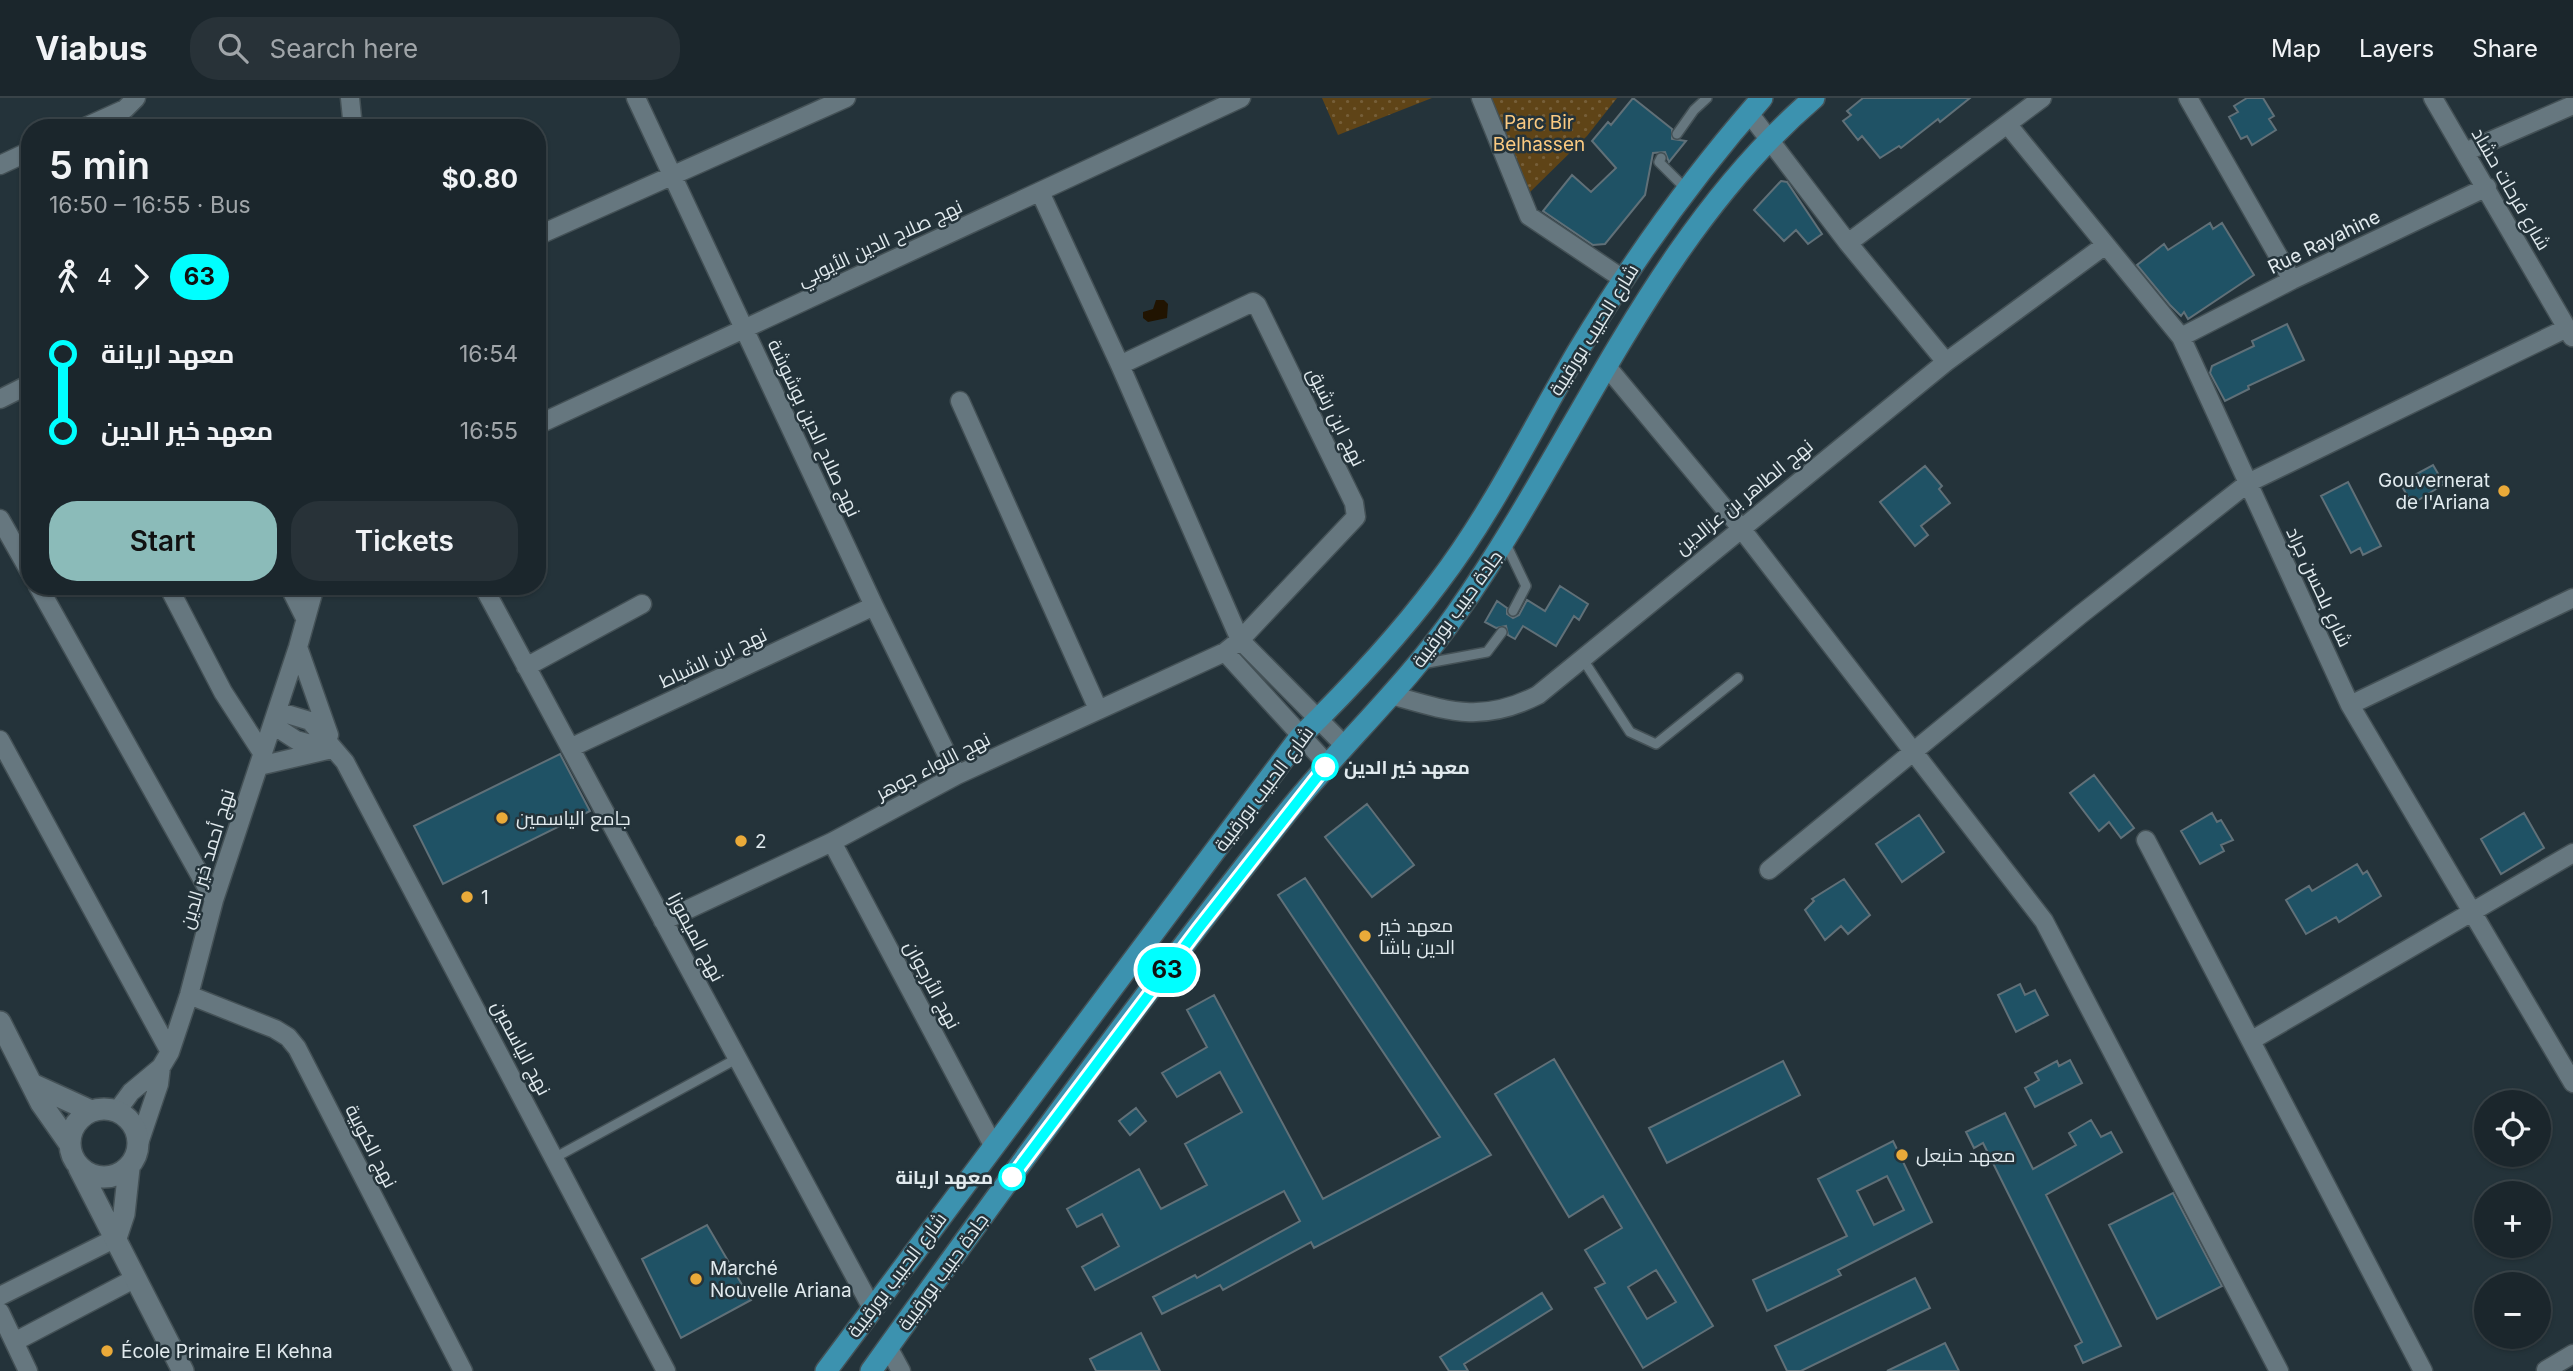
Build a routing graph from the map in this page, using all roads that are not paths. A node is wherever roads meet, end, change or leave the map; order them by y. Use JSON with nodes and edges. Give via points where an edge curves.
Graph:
{"nodes":[{"id":1,"x":136,"y":98,"type":"edge"},
{"id":2,"x":350,"y":98,"type":"edge"},
{"id":3,"x":636,"y":98,"type":"edge"},
{"id":4,"x":846,"y":98,"type":"edge"},
{"id":5,"x":1481,"y":98,"type":"edge"},
{"id":6,"x":1707,"y":98,"type":"edge"},
{"id":7,"x":1814,"y":98,"type":"edge"},
{"id":8,"x":2042,"y":98,"type":"edge"},
{"id":9,"x":2188,"y":98,"type":"edge"},
{"id":10,"x":2433,"y":98,"type":"edge"},
{"id":11,"x":1239,"y":99,"type":"edge"},
{"id":12,"x":2573,"y":105,"type":"edge"},
{"id":13,"x":1752,"y":106,"type":"edge"},
{"id":14,"x":103,"y":119,"type":"edge"},
{"id":15,"x":352,"y":119,"type":"edge"},
{"id":16,"x":2008,"y":125,"type":"junction"},
{"id":17,"x":1677,"y":134,"type":"dead end"},
{"id":18,"x":1769,"y":137,"type":"junction"},
{"id":19,"x":2465,"y":152,"type":"junction"},
{"id":20,"x":21,"y":155,"type":"edge"},
{"id":21,"x":1661,"y":158,"type":"dead end"},
{"id":22,"x":0,"y":165,"type":"edge"},
{"id":23,"x":674,"y":177,"type":"junction"},
{"id":24,"x":2487,"y":187,"type":"junction"},
{"id":25,"x":1687,"y":191,"type":"junction"},
{"id":26,"x":1040,"y":192,"type":"junction"},
{"id":27,"x":546,"y":232,"type":"edge"},
{"id":28,"x":1848,"y":243,"type":"junction"},
{"id":29,"x":2104,"y":246,"type":"junction"},
{"id":30,"x":1623,"y":279,"type":"junction"},
{"id":31,"x":2292,"y":280,"type":"junction"},
{"id":32,"x":744,"y":329,"type":"junction"},
{"id":33,"x":2570,"y":333,"type":"edge"},
{"id":34,"x":2180,"y":337,"type":"junction"},
{"id":35,"x":1946,"y":362,"type":"junction"},
{"id":36,"x":1120,"y":365,"type":"junction"},
{"id":37,"x":1608,"y":368,"type":"junction"},
{"id":38,"x":21,"y":388,"type":"edge"},
{"id":39,"x":0,"y":399,"type":"edge"},
{"id":40,"x":960,"y":401,"type":"dead end"},
{"id":41,"x":546,"y":421,"type":"edge"},
{"id":42,"x":2248,"y":482,"type":"junction"},
{"id":43,"x":0,"y":519,"type":"edge"},
{"id":44,"x":1740,"y":527,"type":"junction"},
{"id":45,"x":1505,"y":542,"type":"junction"},
{"id":46,"x":21,"y":556,"type":"edge"},
{"id":47,"x":43,"y":595,"type":"edge"},
{"id":48,"x":173,"y":595,"type":"edge"},
{"id":49,"x":294,"y":595,"type":"edge"},
{"id":50,"x":312,"y":595,"type":"edge"},
{"id":51,"x":488,"y":595,"type":"edge"},
{"id":52,"x":2573,"y":598,"type":"edge"},
{"id":53,"x":642,"y":604,"type":"dead end"},
{"id":54,"x":874,"y":606,"type":"junction"},
{"id":55,"x":1513,"y":611,"type":"dead end"},
{"id":56,"x":305,"y":618,"type":"junction"},
{"id":57,"x":1502,"y":632,"type":"dead end"},
{"id":58,"x":1240,"y":640,"type":"junction"},
{"id":59,"x":299,"y":647,"type":"junction"},
{"id":60,"x":1225,"y":652,"type":"junction"},
{"id":61,"x":1582,"y":658,"type":"junction"},
{"id":62,"x":1420,"y":664,"type":"junction"},
{"id":63,"x":526,"y":667,"type":"junction"},
{"id":64,"x":1738,"y":678,"type":"dead end"},
{"id":65,"x":1391,"y":695,"type":"junction"},
{"id":66,"x":2350,"y":705,"type":"junction"},
{"id":67,"x":1098,"y":709,"type":"junction"},
{"id":68,"x":275,"y":718,"type":"junction"},
{"id":69,"x":1318,"y":719,"type":"junction"},
{"id":70,"x":1300,"y":737,"type":"junction"},
{"id":71,"x":0,"y":740,"type":"edge"},
{"id":72,"x":1345,"y":744,"type":"junction"},
{"id":73,"x":570,"y":748,"type":"junction"},
{"id":74,"x":332,"y":749,"type":"junction"},
{"id":75,"x":1913,"y":751,"type":"junction"},
{"id":76,"x":261,"y":760,"type":"junction"},
{"id":77,"x":1327,"y":764,"type":"junction"},
{"id":78,"x":957,"y":775,"type":"junction"},
{"id":79,"x":2146,"y":840,"type":"dead end"},
{"id":80,"x":832,"y":842,"type":"junction"},
{"id":81,"x":2573,"y":853,"type":"edge"},
{"id":82,"x":1769,"y":870,"type":"dead end"},
{"id":83,"x":214,"y":900,"type":"junction"},
{"id":84,"x":2472,"y":913,"type":"junction"},
{"id":85,"x":663,"y":921,"type":"junction"},
{"id":86,"x":189,"y":995,"type":"junction"},
{"id":87,"x":0,"y":1022,"type":"edge"},
{"id":88,"x":2252,"y":1040,"type":"junction"},
{"id":89,"x":738,"y":1058,"type":"junction"},
{"id":90,"x":165,"y":1059,"type":"junction"},
{"id":91,"x":2573,"y":1083,"type":"edge"},
{"id":92,"x":34,"y":1085,"type":"junction"},
{"id":93,"x":90,"y":1111,"type":"junction"},
{"id":94,"x":117,"y":1111,"type":"junction"},
{"id":95,"x":69,"y":1143,"type":"junction"},
{"id":96,"x":139,"y":1143,"type":"junction"},
{"id":97,"x":994,"y":1147,"type":"junction"},
{"id":98,"x":556,"y":1157,"type":"junction"},
{"id":99,"x":129,"y":1167,"type":"junction"},
{"id":100,"x":79,"y":1168,"type":"junction"},
{"id":101,"x":116,"y":1238,"type":"junction"},
{"id":102,"x":134,"y":1279,"type":"junction"},
{"id":103,"x":0,"y":1296,"type":"edge"},
{"id":104,"x":872,"y":1308,"type":"junction"},
{"id":105,"x":0,"y":1312,"type":"edge"},
{"id":106,"x":16,"y":1341,"type":"junction"},
{"id":107,"x":888,"y":1347,"type":"junction"},
{"id":108,"x":2573,"y":1354,"type":"edge"},
{"id":109,"x":28,"y":1371,"type":"edge"},
{"id":110,"x":183,"y":1371,"type":"edge"},
{"id":111,"x":463,"y":1371,"type":"edge"},
{"id":112,"x":666,"y":1371,"type":"edge"},
{"id":113,"x":826,"y":1371,"type":"edge"},
{"id":114,"x":871,"y":1371,"type":"edge"},
{"id":115,"x":901,"y":1371,"type":"edge"},
{"id":116,"x":2279,"y":1371,"type":"edge"},
{"id":117,"x":2423,"y":1371,"type":"edge"},
{"id":118,"x":2545,"y":1371,"type":"edge"}],
"edges":[{"from":1,"to":14,"type":"street"},
{"from":2,"to":15,"type":"street"},
{"from":3,"to":23,"type":"street","name":"نهج صلاح الدين بوشوشة"},
{"from":4,"to":23,"type":"street"},
{"from":5,"to":30,"type":"street","via":[[1529,216]]},
{"from":6,"to":17,"type":"lane"},
{"from":7,"to":18,"type":"main road","name":"جادة حبيب بورقيبة"},
{"from":8,"to":16,"type":"street"},
{"from":9,"to":31,"type":"street"},
{"from":10,"to":19,"type":"street","name":"شارع فرحات حشاد"},
{"from":11,"to":26,"type":"street","name":"نهج صلاح الدين الأيوبي"},
{"from":12,"to":19,"type":"street"},
{"from":13,"to":18,"type":"street"},
{"from":13,"to":25,"type":"main road","name":"شارع الحبيب بورقيبة"},
{"from":16,"to":28,"type":"street"},
{"from":16,"to":29,"type":"street","name":"شارع بلحسن جراد"},
{"from":18,"to":28,"type":"street"},
{"from":18,"to":37,"type":"main road","name":"جادة حبيب بورقيبة","via":[[1706,214],[1652,292]]},
{"from":19,"to":24,"type":"street","name":"شارع فرحات حشاد"},
{"from":20,"to":22,"type":"street"},
{"from":21,"to":25,"type":"lane","via":[[1659,162]]},
{"from":23,"to":27,"type":"street"},
{"from":23,"to":32,"type":"street","name":"نهج صلاح الدين بوشوشة"},
{"from":24,"to":31,"type":"street","name":"Rue Rayahine"},
{"from":24,"to":33,"type":"street","name":"شارع فرحات حشاد"},
{"from":25,"to":30,"type":"main road","name":"شارع الحبيب بورقيبة"},
{"from":26,"to":32,"type":"street","name":"نهج صلاح الدين الأيوبي"},
{"from":26,"to":36,"type":"street"},
{"from":28,"to":35,"type":"street"},
{"from":29,"to":34,"type":"street","name":"شارع بلحسن جراد"},
{"from":29,"to":35,"type":"street","name":"نهج الطاهر بن عزالدين"},
{"from":30,"to":69,"type":"main road","name":"شارع الحبيب بورقيبة","via":[[1452,564],[1385,647]]},
{"from":31,"to":34,"type":"street","name":"Rue Rayahine"},
{"from":32,"to":41,"type":"street","name":"نهج صلاح الدين الأيوبي"},
{"from":32,"to":54,"type":"street","name":"نهج صلاح الدين بوشوشة"},
{"from":33,"to":42,"type":"street"},
{"from":34,"to":42,"type":"street","name":"شارع بلحسن جراد"},
{"from":35,"to":44,"type":"street","name":"نهج الطاهر بن عزالدين"},
{"from":36,"to":58,"type":"street"},
{"from":36,"to":58,"type":"street","name":"نهج ابن رشيق","via":[[1253,302],[1354,503],[1356,517]]},
{"from":37,"to":44,"type":"street"},
{"from":37,"to":45,"type":"main road","name":"جادة حبيب بورقيبة"},
{"from":38,"to":39,"type":"street"},
{"from":40,"to":67,"type":"street"},
{"from":42,"to":66,"type":"street","name":"شارع بلحسن جراد"},
{"from":42,"to":75,"type":"street"},
{"from":43,"to":46,"type":"street"},
{"from":44,"to":61,"type":"street","name":"نهج الطاهر بن عزالدين"},
{"from":44,"to":75,"type":"street"},
{"from":45,"to":55,"type":"lane","via":[[1526,586]]},
{"from":45,"to":62,"type":"main road","name":"جادة حبيب بورقيبة"},
{"from":47,"to":83,"type":"street"},
{"from":48,"to":76,"type":"street"},
{"from":49,"to":56,"type":"street"},
{"from":50,"to":56,"type":"street","name":"نهج أحمد خير الدين"},
{"from":51,"to":63,"type":"street","name":"نهج الميموزا"},
{"from":52,"to":66,"type":"street"},
{"from":53,"to":63,"type":"street"},
{"from":54,"to":73,"type":"street","name":"نهج ابن الشباط"},
{"from":54,"to":78,"type":"street","name":"نهج صلاح الدين بوشوشة"},
{"from":56,"to":59,"type":"street","name":"نهج أحمد خير الدين"},
{"from":57,"to":62,"type":"lane","via":[[1489,651]]},
{"from":58,"to":60,"type":"street","name":"نهج ابن رشيق"},
{"from":58,"to":69,"type":"street"},
{"from":59,"to":68,"type":"street","name":"نهج أحمد خير الدين"},
{"from":59,"to":74,"type":"street","name":"نهج الياسمين"},
{"from":60,"to":67,"type":"street","name":"نهج اللواء جوهر"},
{"from":60,"to":70,"type":"street"},
{"from":61,"to":64,"type":"lane","via":[[1630,732],[1656,744]]},
{"from":61,"to":65,"type":"street","name":"نهج الطاهر بن عزالدين","via":[[1538,695],[1497,712],[1450,712]]},
{"from":62,"to":65,"type":"main road","name":"جادة حبيب بورقيبة"},
{"from":63,"to":73,"type":"street","name":"نهج الميموزا"},
{"from":65,"to":72,"type":"main road","name":"جادة حبيب بورقيبة"},
{"from":66,"to":84,"type":"street","name":"شارع بلحسن جراد"},
{"from":67,"to":78,"type":"street","name":"نهج اللواء جوهر"},
{"from":68,"to":74,"type":"street","via":[[296,740]]},
{"from":68,"to":76,"type":"street","name":"نهج أحمد خير الدين"},
{"from":69,"to":70,"type":"main road","name":"شارع الحبيب بورقيبة"},
{"from":69,"to":72,"type":"street"},
{"from":70,"to":77,"type":"street"},
{"from":70,"to":97,"type":"main road","name":"شارع الحبيب بورقيبة"},
{"from":71,"to":90,"type":"street"},
{"from":72,"to":77,"type":"main road","name":"جادة حبيب بورقيبة"},
{"from":73,"to":85,"type":"street","name":"نهج الميموزا"},
{"from":74,"to":76,"type":"street"},
{"from":74,"to":98,"type":"street","name":"نهج الياسمين","via":[[349,770]]},
{"from":75,"to":82,"type":"street"},
{"from":75,"to":116,"type":"street","via":[[2044,921]]},
{"from":76,"to":83,"type":"street","name":"نهج أحمد خير الدين"},
{"from":77,"to":107,"type":"main road","name":"جادة حبيب بورقيبة","via":[[1198,929]]},
{"from":78,"to":80,"type":"street","name":"نهج اللواء جوهر"},
{"from":79,"to":88,"type":"street"},
{"from":80,"to":85,"type":"street","name":"نهج اللواء جوهر"},
{"from":80,"to":97,"type":"street","name":"نهج الأرجوان"},
{"from":81,"to":84,"type":"street"},
{"from":83,"to":86,"type":"street","name":"نهج أحمد خير الدين"},
{"from":84,"to":88,"type":"street"},
{"from":84,"to":91,"type":"street","name":"شارع بلحسن جراد"},
{"from":85,"to":89,"type":"street","name":"نهج الميموزا"},
{"from":86,"to":90,"type":"street","name":"نهج أحمد خير الدين"},
{"from":86,"to":111,"type":"street","name":"نهج الكوبية","via":[[275,1029],[297,1048]]},
{"from":87,"to":92,"type":"main road"},
{"from":88,"to":117,"type":"street"},
{"from":89,"to":98,"type":"lane"},
{"from":89,"to":104,"type":"street","name":"نهج الميموزا"},
{"from":90,"to":94,"type":"street"},
{"from":90,"to":96,"type":"street","name":"نهج أحمد خير الدين"},
{"from":92,"to":93,"type":"main road"},
{"from":92,"to":95,"type":"main road"},
{"from":93,"to":94,"type":"main road"},
{"from":93,"to":95,"type":"main road","via":[[79,1119]]},
{"from":94,"to":96,"type":"main road","via":[[136,1130]]},
{"from":95,"to":100,"type":"main road"},
{"from":96,"to":99,"type":"main road"},
{"from":97,"to":104,"type":"main road","name":"شارع الحبيب بورقيبة"},
{"from":98,"to":112,"type":"street","name":"نهج الياسمين"},
{"from":99,"to":100,"type":"main road","via":[[104,1178]]},
{"from":99,"to":101,"type":"main road","via":[[124,1214]]},
{"from":100,"to":101,"type":"main road"},
{"from":101,"to":102,"type":"main road"},
{"from":101,"to":103,"type":"street"},
{"from":102,"to":106,"type":"street"},
{"from":102,"to":110,"type":"main road"},
{"from":104,"to":113,"type":"main road","name":"شارع الحبيب بورقيبة"},
{"from":105,"to":106,"type":"street"},
{"from":106,"to":109,"type":"street"},
{"from":107,"to":114,"type":"main road","name":"جادة حبيب بورقيبة"},
{"from":107,"to":115,"type":"street"},
{"from":108,"to":118,"type":"street"}]}
